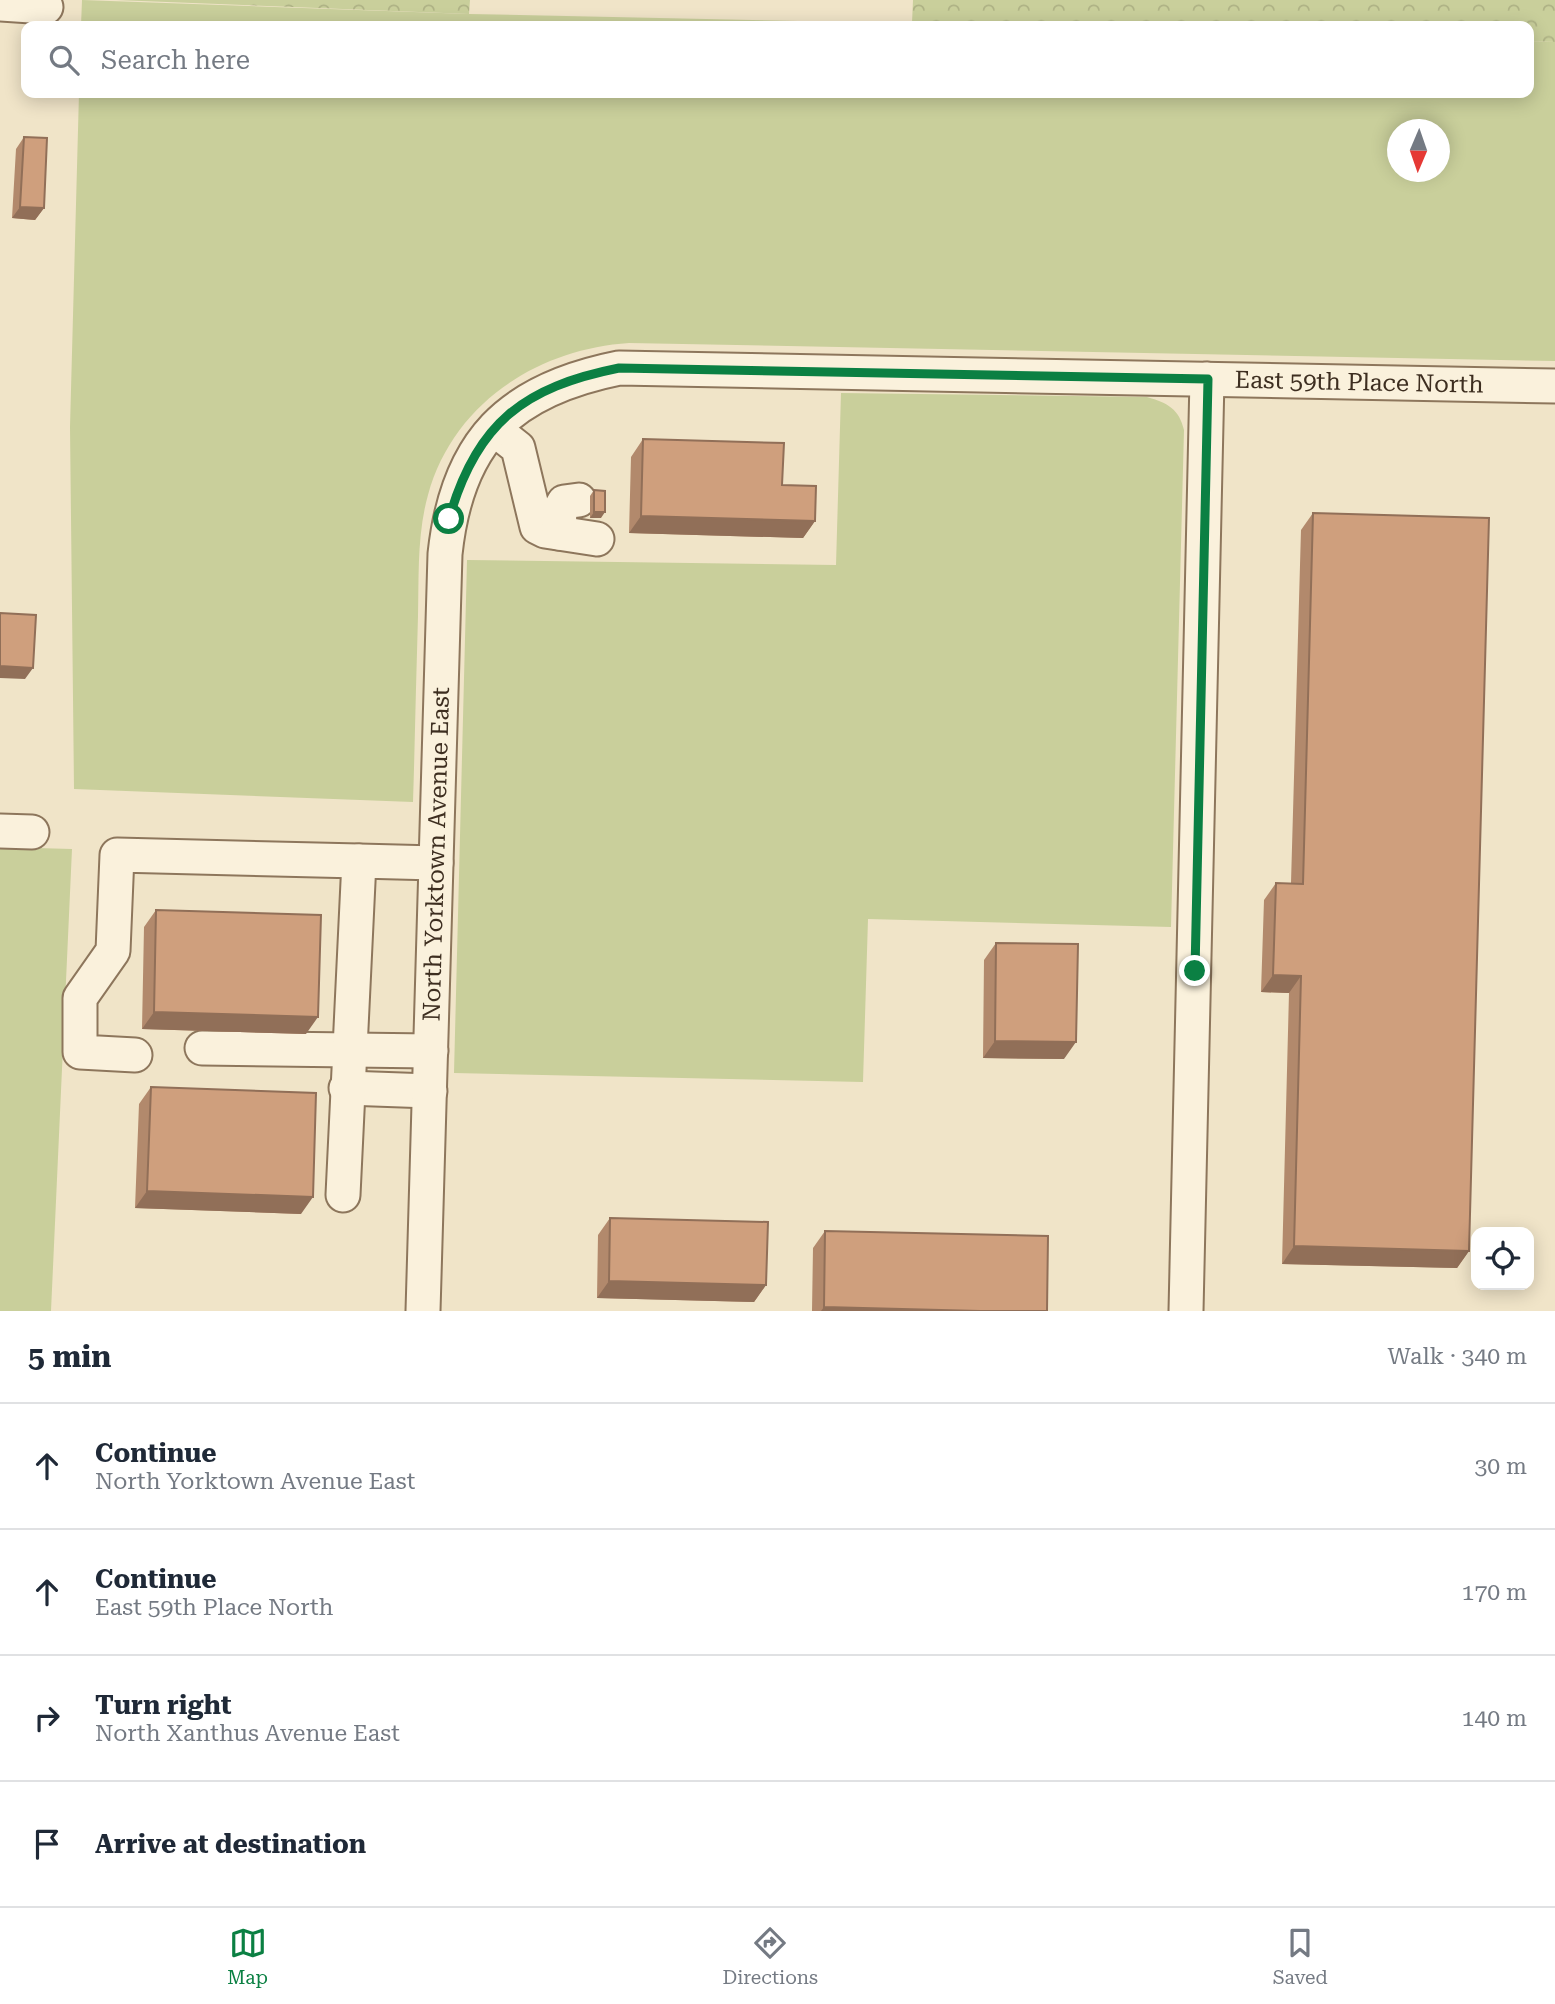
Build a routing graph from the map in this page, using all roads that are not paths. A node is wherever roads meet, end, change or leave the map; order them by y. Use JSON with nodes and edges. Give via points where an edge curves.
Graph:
{"nodes":[{"id":1,"x":0,"y":4,"type":"edge"},
{"id":2,"x":46,"y":7,"type":"dead end"},
{"id":3,"x":1208,"y":379,"type":"junction"},
{"id":4,"x":1555,"y":386,"type":"edge"},
{"id":5,"x":500,"y":423,"type":"junction"},
{"id":6,"x":579,"y":500,"type":"dead end"},
{"id":7,"x":559,"y":533,"type":"junction"},
{"id":8,"x":597,"y":539,"type":"dead end"},
{"id":9,"x":359,"y":861,"type":"junction"},
{"id":10,"x":436,"y":863,"type":"junction"},
{"id":11,"x":202,"y":1048,"type":"dead end"},
{"id":12,"x":348,"y":1050,"type":"junction"},
{"id":13,"x":430,"y":1051,"type":"junction"},
{"id":14,"x":135,"y":1055,"type":"dead end"},
{"id":15,"x":346,"y":1088,"type":"junction"},
{"id":16,"x":429,"y":1091,"type":"junction"},
{"id":17,"x":343,"y":1195,"type":"dead end"},
{"id":18,"x":423,"y":1311,"type":"edge"},
{"id":19,"x":1186,"y":1311,"type":"edge"}],
"edges":[{"from":1,"to":2,"type":"street"},
{"from":3,"to":4,"type":"street","name":"East 59th Place North"},
{"from":3,"to":5,"type":"street","name":"East 59th Place North","via":[[619,368],[552,387]]},
{"from":3,"to":19,"type":"street"},
{"from":5,"to":7,"type":"street","via":[[518,449],[537,527]]},
{"from":5,"to":10,"type":"street","name":"North Yorktown Avenue East","via":[[480,446],[459,483],[449,519]]},
{"from":6,"to":7,"type":"street","via":[[564,502]]},
{"from":7,"to":8,"type":"street"},
{"from":9,"to":10,"type":"street"},
{"from":9,"to":12,"type":"street"},
{"from":9,"to":14,"type":"street","via":[[117,855],[113,951],[80,998],[80,1052]]},
{"from":10,"to":13,"type":"street","name":"North Yorktown Avenue East"},
{"from":11,"to":12,"type":"street"},
{"from":12,"to":13,"type":"street"},
{"from":12,"to":15,"type":"street"},
{"from":13,"to":16,"type":"street","name":"North Yorktown Avenue East"},
{"from":15,"to":16,"type":"street"},
{"from":15,"to":17,"type":"street"},
{"from":16,"to":18,"type":"street","name":"North Yorktown Avenue East"}]}
